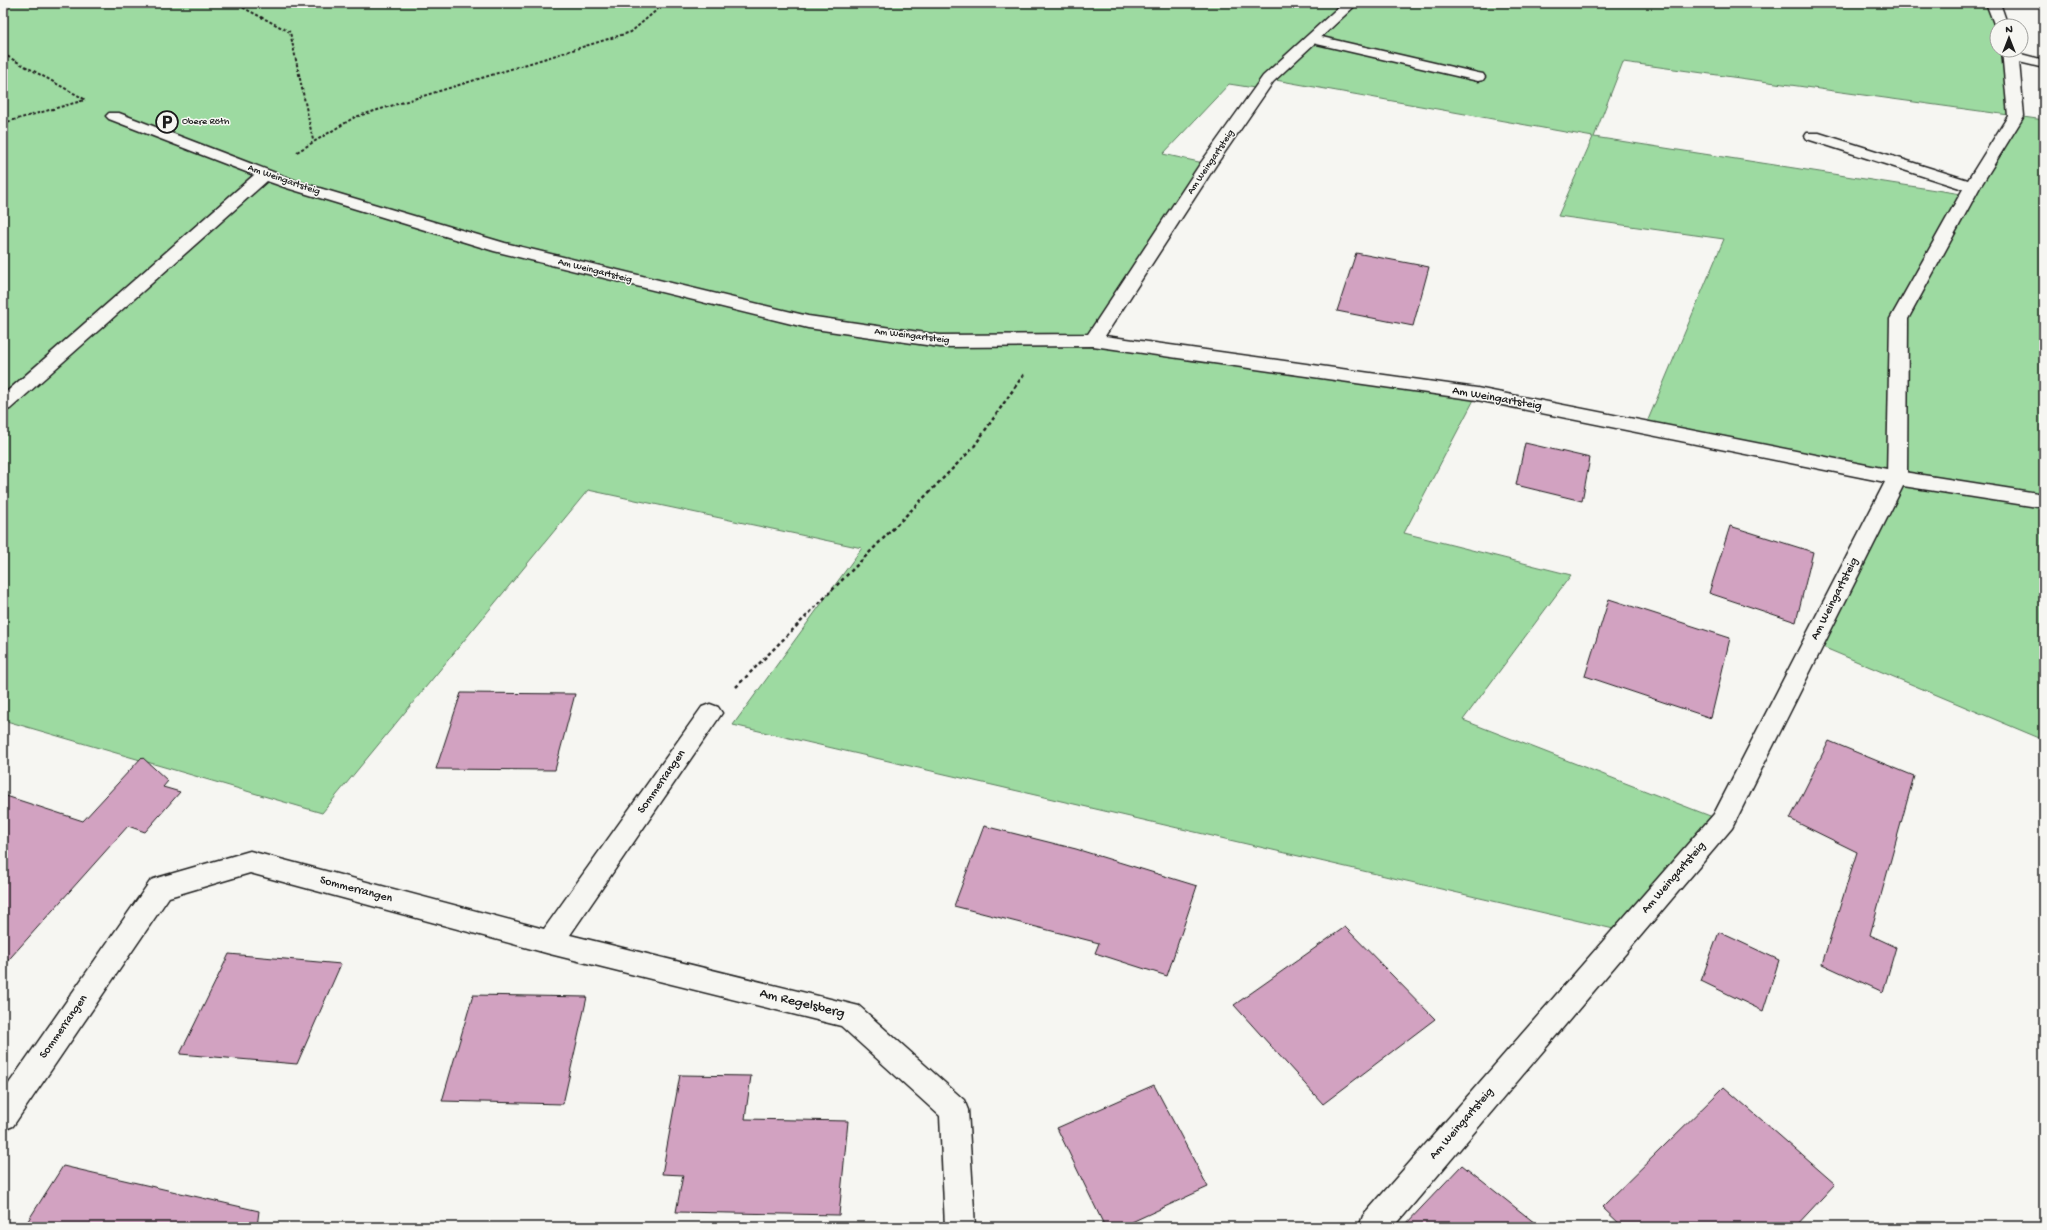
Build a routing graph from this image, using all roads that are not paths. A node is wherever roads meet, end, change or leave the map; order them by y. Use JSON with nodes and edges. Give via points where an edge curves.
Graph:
{"nodes":[{"id":1,"x":1351,"y":3,"type":"edge"},
{"id":2,"x":1993,"y":3,"type":"edge"},
{"id":3,"x":1998,"y":18,"type":"edge"},
{"id":4,"x":1314,"y":39,"type":"junction"},
{"id":5,"x":2010,"y":58,"type":"edge"},
{"id":6,"x":2025,"y":58,"type":"edge"},
{"id":7,"x":2044,"y":64,"type":"edge"},
{"id":8,"x":1478,"y":77,"type":"dead end"},
{"id":9,"x":114,"y":116,"type":"road end"},
{"id":10,"x":1813,"y":136,"type":"dead end"},
{"id":11,"x":265,"y":174,"type":"junction"},
{"id":12,"x":1972,"y":187,"type":"junction"},
{"id":13,"x":1094,"y":340,"type":"junction"},
{"id":14,"x":3,"y":405,"type":"edge"},
{"id":15,"x":1897,"y":478,"type":"junction"},
{"id":16,"x":2044,"y":501,"type":"edge"},
{"id":17,"x":710,"y":713,"type":"road end"},
{"id":18,"x":550,"y":942,"type":"junction"},
{"id":19,"x":3,"y":1116,"type":"edge"},
{"id":20,"x":960,"y":1227,"type":"edge"},
{"id":21,"x":1374,"y":1227,"type":"edge"}],
"edges":[{"from":1,"to":4,"type":"street","name":"Am Weingartsteig"},
{"from":2,"to":3,"type":"street"},
{"from":4,"to":8,"type":"street"},
{"from":4,"to":13,"type":"street","name":"Am Weingartsteig","via":[[1268,79],[1208,164]]},
{"from":5,"to":12,"type":"street","via":[[2016,116]]},
{"from":6,"to":7,"type":"street"},
{"from":9,"to":11,"type":"street","name":"Am Weingartsteig"},
{"from":10,"to":12,"type":"street"},
{"from":11,"to":13,"type":"street","name":"Am Weingartsteig","via":[[293,185],[500,247],[808,322],[940,341]]},
{"from":11,"to":14,"type":"street"},
{"from":12,"to":15,"type":"street","via":[[1900,319]]},
{"from":13,"to":15,"type":"street","name":"Am Weingartsteig","via":[[1477,394]]},
{"from":15,"to":16,"type":"street","name":"Am Weingartsteig"},
{"from":15,"to":21,"type":"street","name":"Am Weingartsteig","via":[[1723,821]]},
{"from":17,"to":18,"type":"street","name":"Sommerrangen"},
{"from":18,"to":19,"type":"street","name":"Sommerrangen","via":[[250,862],[160,888]]},
{"from":18,"to":20,"type":"street","name":"Am Regelsberg","via":[[849,1014],[954,1110]]}]}
